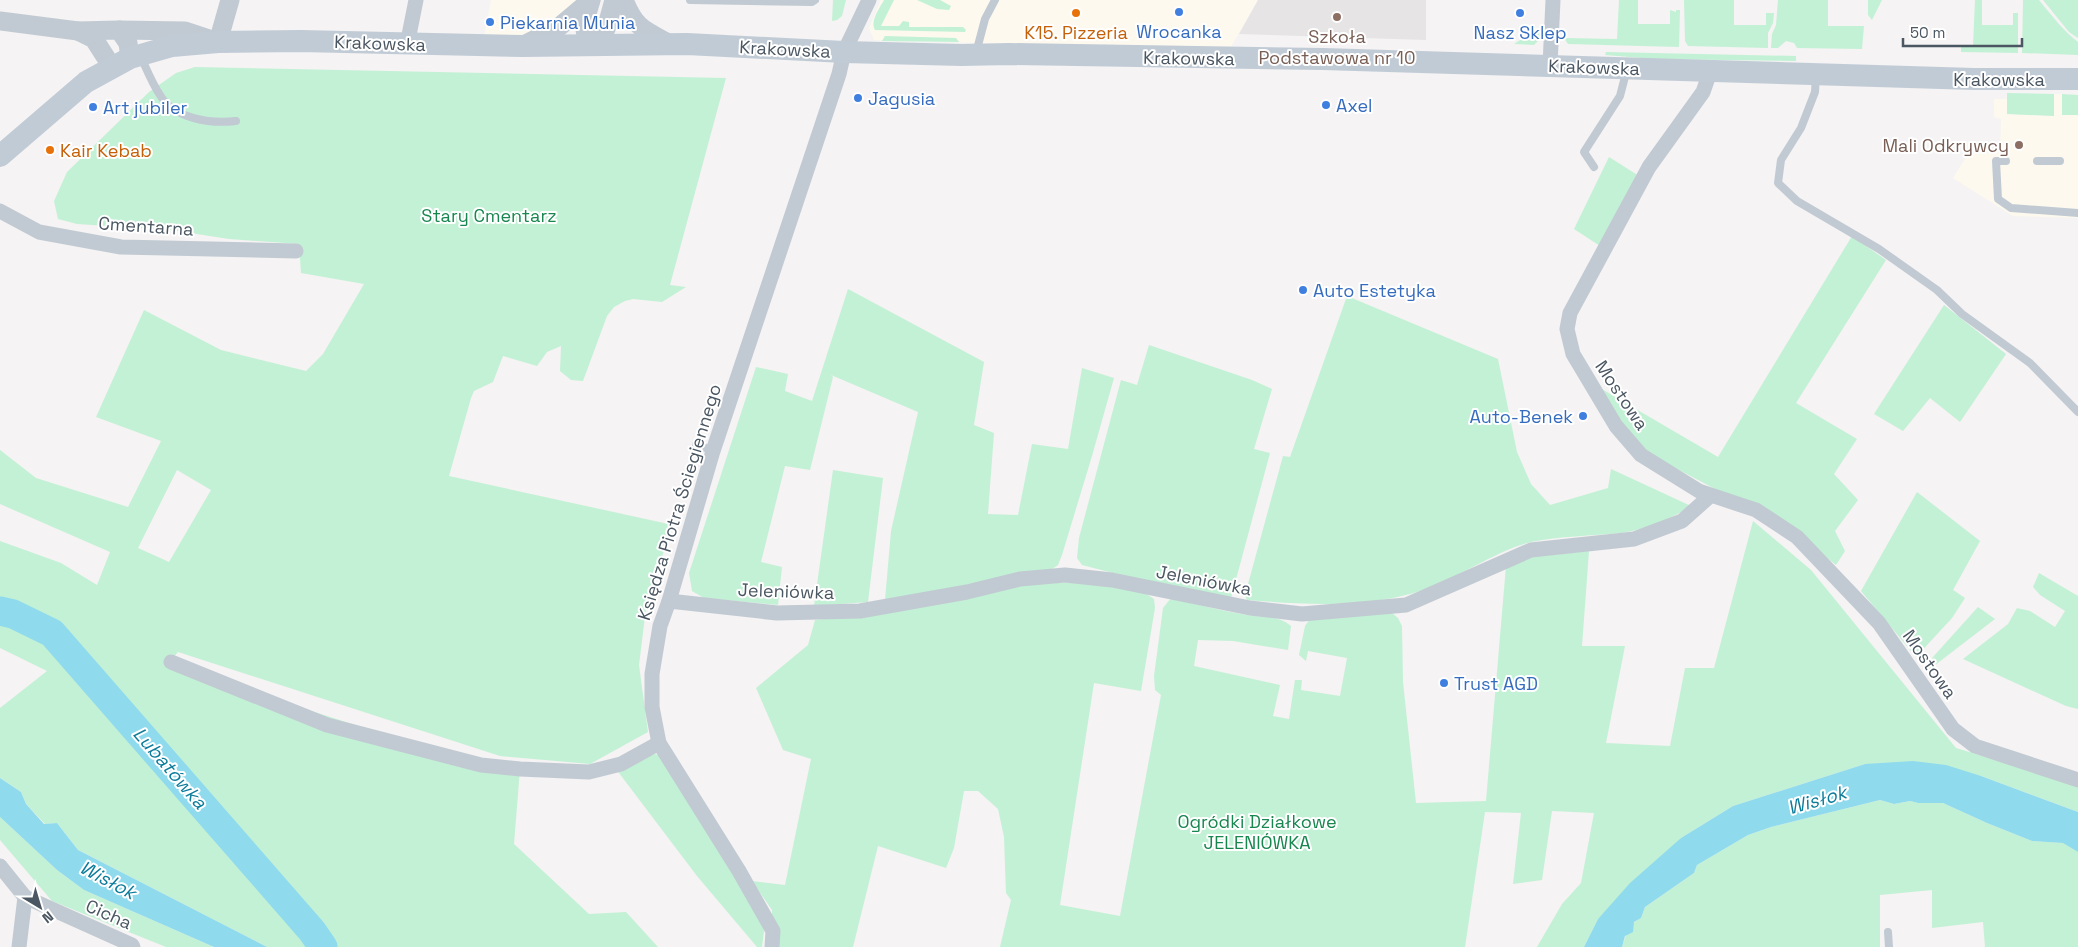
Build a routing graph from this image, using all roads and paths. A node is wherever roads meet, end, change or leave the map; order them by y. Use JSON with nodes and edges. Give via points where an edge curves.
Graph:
{"nodes":[{"id":1,"x":230,"y":0,"type":"edge"},
{"id":2,"x":416,"y":0,"type":"edge"},
{"id":3,"x":591,"y":0,"type":"edge"},
{"id":4,"x":614,"y":0,"type":"edge"},
{"id":5,"x":624,"y":0,"type":"edge"},
{"id":6,"x":690,"y":0,"type":"edge"},
{"id":7,"x":814,"y":0,"type":"edge"},
{"id":8,"x":869,"y":0,"type":"edge"},
{"id":9,"x":994,"y":0,"type":"edge"},
{"id":10,"x":1553,"y":0,"type":"edge"},
{"id":11,"x":0,"y":21,"type":"edge"},
{"id":12,"x":118,"y":30,"type":"junction"},
{"id":13,"x":78,"y":31,"type":"junction"},
{"id":14,"x":218,"y":42,"type":"junction"},
{"id":15,"x":407,"y":44,"type":"junction"},
{"id":16,"x":672,"y":45,"type":"junction"},
{"id":17,"x":522,"y":46,"type":"junction"},
{"id":18,"x":588,"y":46,"type":"junction"},
{"id":19,"x":844,"y":52,"type":"junction"},
{"id":20,"x":976,"y":55,"type":"junction"},
{"id":21,"x":128,"y":60,"type":"junction"},
{"id":22,"x":1550,"y":65,"type":"junction"},
{"id":23,"x":1628,"y":67,"type":"junction"},
{"id":24,"x":1710,"y":72,"type":"junction"},
{"id":25,"x":1816,"y":75,"type":"junction"},
{"id":26,"x":2078,"y":79,"type":"edge"},
{"id":27,"x":236,"y":121,"type":"dead end"},
{"id":28,"x":0,"y":156,"type":"edge"},
{"id":29,"x":2006,"y":161,"type":"dead end"},
{"id":30,"x":2037,"y":161,"type":"dead end"},
{"id":31,"x":2060,"y":161,"type":"dead end"},
{"id":32,"x":1594,"y":167,"type":"dead end"},
{"id":33,"x":0,"y":211,"type":"edge"},
{"id":34,"x":2078,"y":213,"type":"edge"},
{"id":35,"x":296,"y":251,"type":"dead end"},
{"id":36,"x":2078,"y":412,"type":"edge"},
{"id":37,"x":696,"y":444,"type":"dead end"},
{"id":38,"x":713,"y":451,"type":"junction"},
{"id":39,"x":1710,"y":496,"type":"junction"},
{"id":40,"x":670,"y":601,"type":"junction"},
{"id":41,"x":171,"y":662,"type":"dead end"},
{"id":42,"x":659,"y":742,"type":"junction"},
{"id":43,"x":2078,"y":780,"type":"edge"},
{"id":44,"x":0,"y":866,"type":"edge"},
{"id":45,"x":25,"y":897,"type":"junction"},
{"id":46,"x":1888,"y":932,"type":"dead end"},
{"id":47,"x":135,"y":946,"type":"edge"},
{"id":48,"x":19,"y":947,"type":"edge"},
{"id":49,"x":772,"y":947,"type":"edge"},
{"id":50,"x":1889,"y":947,"type":"edge"}],
"edges":[{"from":1,"to":14,"type":"street"},
{"from":2,"to":15,"type":"street"},
{"from":3,"to":17,"type":"street","via":[[559,27]]},
{"from":3,"to":18,"type":"street","via":[[584,24]]},
{"from":4,"to":18,"type":"street","via":[[606,29]]},
{"from":5,"to":16,"type":"street","via":[[633,21]]},
{"from":6,"to":7,"type":"lane"},
{"from":8,"to":19,"type":"street","name":"Księdza Piotra Ściegiennego"},
{"from":9,"to":20,"type":"lane"},
{"from":10,"to":22,"type":"street"},
{"from":11,"to":13,"type":"street"},
{"from":12,"to":13,"type":"street"},
{"from":12,"to":14,"type":"street","via":[[185,31]]},
{"from":12,"to":21,"type":"street","via":[[128,43]]},
{"from":13,"to":21,"type":"street"},
{"from":14,"to":15,"type":"main road","name":"Krakowska"},
{"from":14,"to":21,"type":"main road","name":"Krakowska","via":[[172,46]]},
{"from":15,"to":17,"type":"main road","name":"Krakowska"},
{"from":16,"to":18,"type":"main road","name":"Krakowska"},
{"from":16,"to":19,"type":"main road","name":"Krakowska"},
{"from":17,"to":18,"type":"main road","name":"Krakowska"},
{"from":19,"to":20,"type":"main road","name":"Krakowska"},
{"from":19,"to":38,"type":"street","name":"Księdza Piotra Ściegiennego"},
{"from":20,"to":22,"type":"main road","name":"Krakowska"},
{"from":21,"to":27,"type":"lane","via":[[168,106],[187,116],[218,123]]},
{"from":21,"to":28,"type":"main road","name":"Krakowska","via":[[73,92]]},
{"from":22,"to":23,"type":"main road","name":"Krakowska"},
{"from":23,"to":24,"type":"main road","name":"Krakowska"},
{"from":23,"to":32,"type":"lane","via":[[1620,96],[1584,152]]},
{"from":24,"to":25,"type":"main road","name":"Krakowska"},
{"from":24,"to":39,"type":"street","name":"Mostowa","via":[[1703,92],[1650,167],[1570,313],[1567,329],[1572,354],[1616,426],[1634,448]]},
{"from":25,"to":26,"type":"main road","name":"Krakowska"},
{"from":25,"to":36,"type":"lane","via":[[1815,92],[1801,128],[1781,160],[1778,183],[1797,200],[1879,249],[1937,290],[1962,314],[2030,363]]},
{"from":29,"to":34,"type":"lane","via":[[1996,161],[1998,199],[2011,208]]},
{"from":30,"to":31,"type":"lane"},
{"from":33,"to":35,"type":"street","name":"Cmentarna","via":[[38,232],[121,247]]},
{"from":37,"to":38,"type":"lane"},
{"from":38,"to":40,"type":"street","name":"Księdza Piotra Ściegiennego"},
{"from":39,"to":40,"type":"street","name":"Jeleniówka","via":[[1682,522],[1634,539],[1531,550],[1406,605],[1302,614],[1250,608],[1112,580],[1065,575],[1020,580],[860,611],[777,613]]},
{"from":39,"to":43,"type":"street","name":"Mostowa","via":[[1756,510],[1797,537],[1878,623],[1953,729],[1975,746]]},
{"from":40,"to":42,"type":"street","name":"Księdza Piotra Ściegiennego","via":[[660,626],[652,674],[652,707]]},
{"from":41,"to":42,"type":"street","via":[[327,725],[481,765],[588,772],[621,764]]},
{"from":42,"to":49,"type":"street","name":"Księdza Piotra Ściegiennego","via":[[773,932]]},
{"from":44,"to":45,"type":"street","name":"Cicha"},
{"from":45,"to":47,"type":"street","name":"Cicha"},
{"from":45,"to":48,"type":"street"},
{"from":46,"to":50,"type":"lane"}]}
